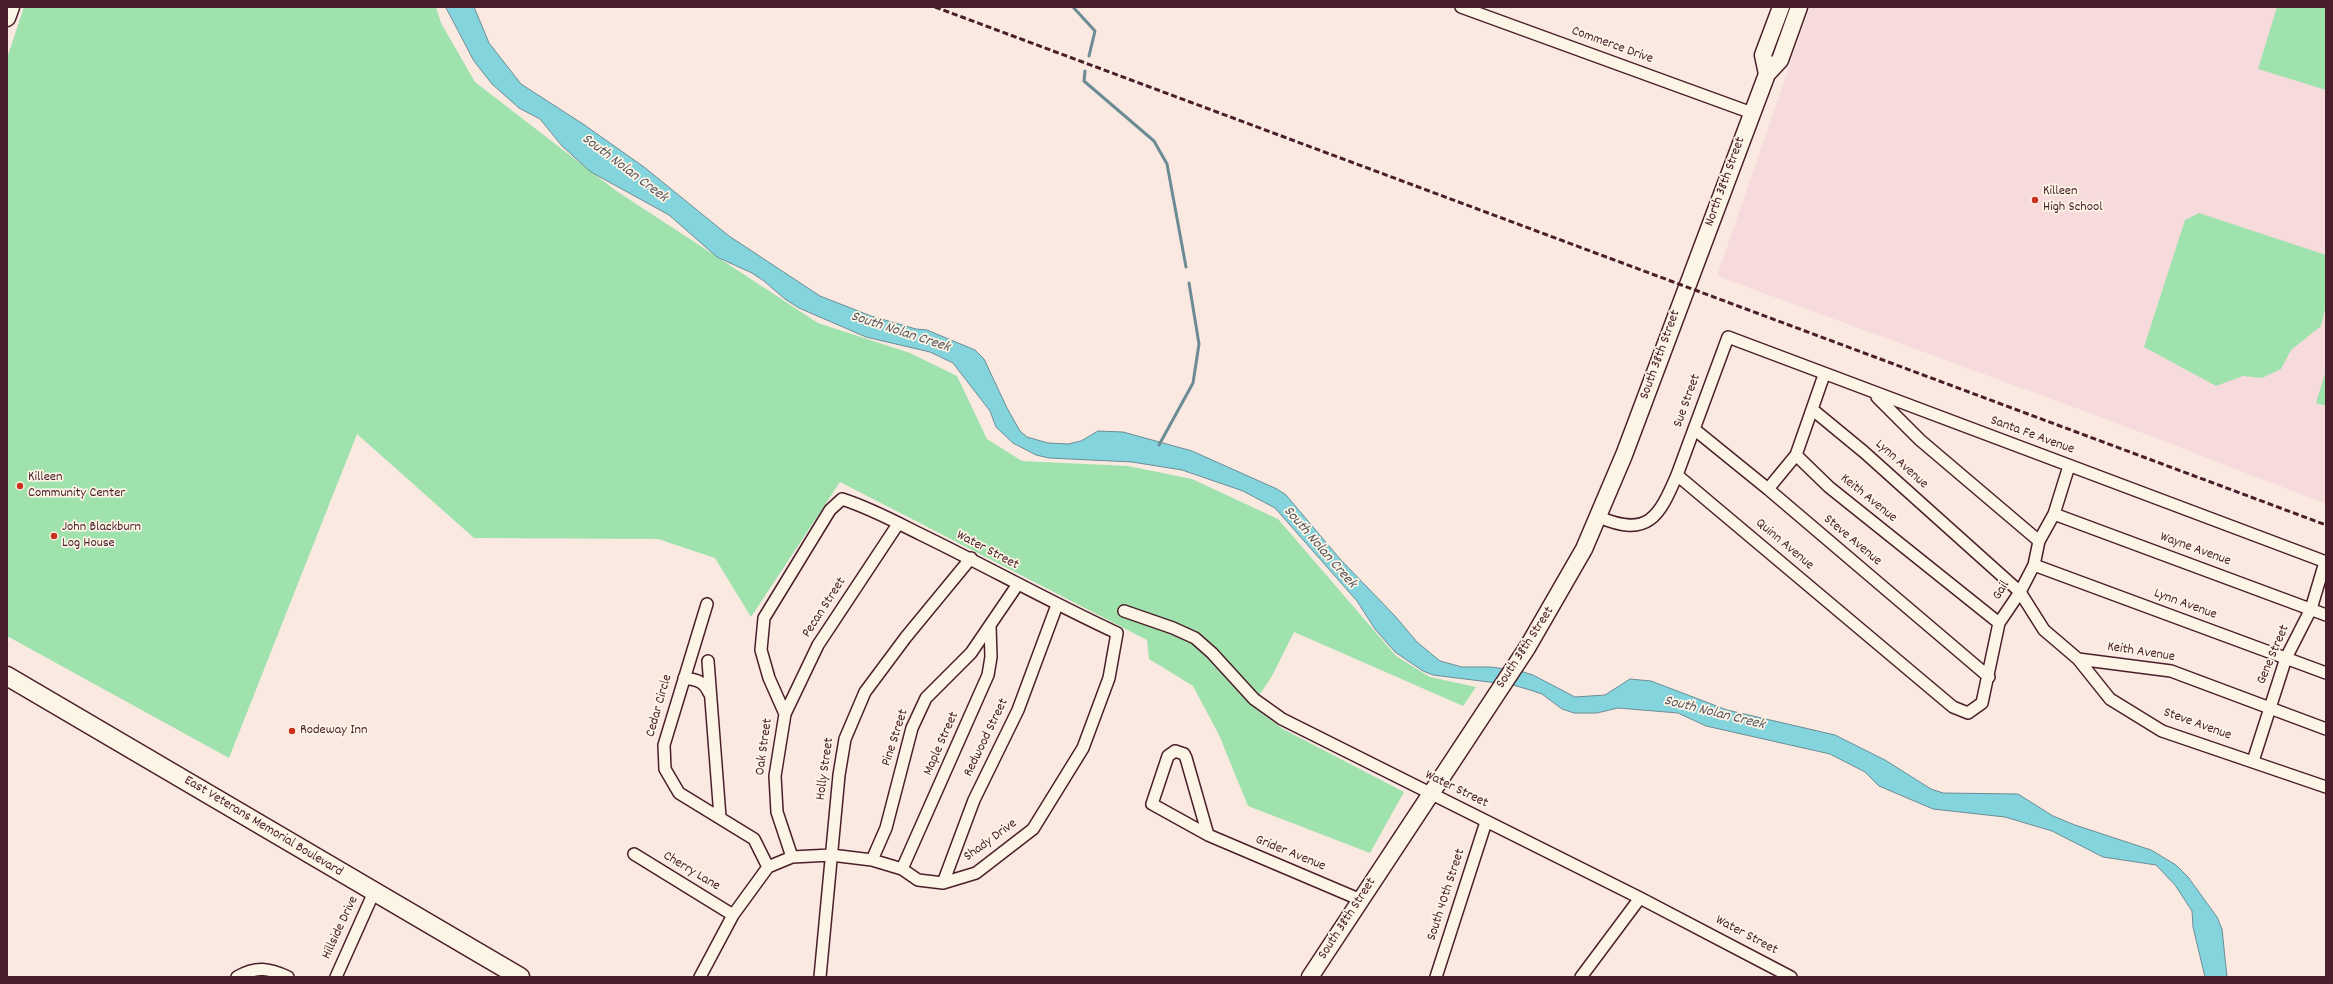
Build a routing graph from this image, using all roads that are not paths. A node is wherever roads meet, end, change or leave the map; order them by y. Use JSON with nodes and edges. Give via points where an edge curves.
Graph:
{"nodes":[{"id":1,"x":11,"y":7,"type":"edge"},
{"id":2,"x":1462,"y":7,"type":"edge"},
{"id":3,"x":1781,"y":7,"type":"edge"},
{"id":4,"x":1799,"y":7,"type":"edge"},
{"id":5,"x":7,"y":18,"type":"edge"},
{"id":6,"x":1766,"y":74,"type":"junction"},
{"id":7,"x":1752,"y":113,"type":"junction"},
{"id":8,"x":1686,"y":290,"type":"joint"},
{"id":9,"x":1728,"y":338,"type":"joint"},
{"id":10,"x":1824,"y":375,"type":"junction"},
{"id":11,"x":1874,"y":393,"type":"junction"},
{"id":12,"x":1813,"y":410,"type":"junction"},
{"id":13,"x":1694,"y":429,"type":"junction"},
{"id":14,"x":1796,"y":455,"type":"junction"},
{"id":15,"x":2069,"y":466,"type":"junction"},
{"id":16,"x":1677,"y":475,"type":"junction"},
{"id":17,"x":1768,"y":489,"type":"junction"},
{"id":18,"x":842,"y":499,"type":"joint"},
{"id":19,"x":2054,"y":514,"type":"junction"},
{"id":20,"x":1599,"y":517,"type":"junction"},
{"id":21,"x":898,"y":524,"type":"junction"},
{"id":22,"x":2039,"y":541,"type":"junction"},
{"id":23,"x":971,"y":558,"type":"junction"},
{"id":24,"x":2326,"y":562,"type":"edge"},
{"id":25,"x":2034,"y":565,"type":"junction"},
{"id":26,"x":1018,"y":584,"type":"junction"},
{"id":27,"x":2020,"y":592,"type":"junction"},
{"id":28,"x":707,"y":604,"type":"dead end"},
{"id":29,"x":1057,"y":605,"type":"junction"},
{"id":30,"x":2311,"y":609,"type":"junction"},
{"id":31,"x":1124,"y":611,"type":"dead end"},
{"id":32,"x":2326,"y":615,"type":"edge"},
{"id":33,"x":2000,"y":623,"type":"junction"},
{"id":34,"x":990,"y":626,"type":"junction"},
{"id":35,"x":1117,"y":633,"type":"joint"},
{"id":36,"x":2286,"y":658,"type":"junction"},
{"id":37,"x":2078,"y":659,"type":"junction"},
{"id":38,"x":708,"y":661,"type":"dead end"},
{"id":39,"x":2326,"y":673,"type":"edge"},
{"id":40,"x":7,"y":676,"type":"edge"},
{"id":41,"x":1989,"y":677,"type":"junction"},
{"id":42,"x":684,"y":678,"type":"junction"},
{"id":43,"x":711,"y":695,"type":"junction"},
{"id":44,"x":1953,"y":707,"type":"joint"},
{"id":45,"x":2270,"y":708,"type":"junction"},
{"id":46,"x":785,"y":714,"type":"junction"},
{"id":47,"x":2326,"y":729,"type":"edge"},
{"id":48,"x":2253,"y":761,"type":"junction"},
{"id":49,"x":2326,"y":787,"type":"edge"},
{"id":50,"x":1430,"y":794,"type":"junction"},
{"id":51,"x":720,"y":817,"type":"junction"},
{"id":52,"x":1486,"y":822,"type":"junction"},
{"id":53,"x":1208,"y":835,"type":"junction"},
{"id":54,"x":634,"y":854,"type":"dead end"},
{"id":55,"x":832,"y":855,"type":"junction"},
{"id":56,"x":792,"y":857,"type":"junction"},
{"id":57,"x":872,"y":860,"type":"junction"},
{"id":58,"x":768,"y":867,"type":"junction"},
{"id":59,"x":902,"y":869,"type":"junction"},
{"id":60,"x":943,"y":883,"type":"junction"},
{"id":61,"x":374,"y":892,"type":"junction"},
{"id":62,"x":1640,"y":898,"type":"junction"},
{"id":63,"x":1361,"y":900,"type":"junction"},
{"id":64,"x":733,"y":915,"type":"junction"},
{"id":65,"x":1777,"y":974,"type":"edge"},
{"id":66,"x":237,"y":977,"type":"edge"},
{"id":67,"x":288,"y":977,"type":"edge"},
{"id":68,"x":336,"y":977,"type":"edge"},
{"id":69,"x":520,"y":977,"type":"edge"},
{"id":70,"x":700,"y":977,"type":"edge"},
{"id":71,"x":820,"y":977,"type":"edge"},
{"id":72,"x":1310,"y":977,"type":"edge"},
{"id":73,"x":1436,"y":977,"type":"edge"},
{"id":74,"x":1581,"y":977,"type":"edge"},
{"id":75,"x":1791,"y":977,"type":"edge"}],
"edges":[{"from":1,"to":5,"type":"main road"},
{"from":2,"to":7,"type":"street","name":"Commerce Drive"},
{"from":3,"to":6,"type":"main road","name":"North 38th Street","via":[[1763,55]]},
{"from":4,"to":6,"type":"main road","name":"North 38th Street","via":[[1780,60]]},
{"from":6,"to":7,"type":"main road","name":"North 38th Street"},
{"from":7,"to":8,"type":"main road","name":"North 38th Street"},
{"from":8,"to":20,"type":"main road","name":"South 38th Street"},
{"from":9,"to":10,"type":"street","name":"Santa Fe Avenue"},
{"from":9,"to":13,"type":"street","name":"Sue Street"},
{"from":10,"to":11,"type":"street","name":"Santa Fe Avenue"},
{"from":10,"to":12,"type":"street"},
{"from":11,"to":15,"type":"street","name":"Santa Fe Avenue"},
{"from":11,"to":22,"type":"street","via":[[1920,440]]},
{"from":12,"to":14,"type":"street"},
{"from":12,"to":27,"type":"street","name":"Lynn Avenue","via":[[1864,452]]},
{"from":13,"to":16,"type":"street","name":"Sue Street"},
{"from":13,"to":17,"type":"street","name":"Steve Avenue"},
{"from":14,"to":17,"type":"street"},
{"from":14,"to":33,"type":"street","name":"Keith Avenue","via":[[1829,487]]},
{"from":15,"to":19,"type":"street","name":"Gail"},
{"from":15,"to":24,"type":"street","name":"Santa Fe Avenue"},
{"from":16,"to":20,"type":"street","via":[[1664,504],[1649,520],[1633,525],[1618,525]]},
{"from":16,"to":44,"type":"street","name":"Quinn Avenue"},
{"from":17,"to":41,"type":"street","name":"Steve Avenue"},
{"from":18,"to":21,"type":"street","name":"Water Street","via":[[869,508]]},
{"from":18,"to":46,"type":"street","name":"Oak Street","via":[[830,510],[764,618],[762,650],[769,678]]},
{"from":19,"to":22,"type":"street","name":"Gail"},
{"from":19,"to":30,"type":"street","name":"Wayne Avenue"},
{"from":20,"to":50,"type":"main road","name":"South 38th Street","via":[[1573,571],[1527,648]]},
{"from":21,"to":23,"type":"street","name":"Water Street"},
{"from":21,"to":46,"type":"street","name":"Pecan Street","via":[[818,645]]},
{"from":22,"to":25,"type":"street","name":"Gail"},
{"from":23,"to":26,"type":"street","name":"Water Street"},
{"from":23,"to":55,"type":"street","name":"Holly Street","via":[[865,692],[845,739]]},
{"from":24,"to":30,"type":"street","name":"Gene Street"},
{"from":25,"to":27,"type":"street","name":"Gail"},
{"from":25,"to":36,"type":"street","name":"Lynn Avenue"},
{"from":26,"to":29,"type":"street","name":"Water Street"},
{"from":26,"to":34,"type":"street","name":"Pine Street"},
{"from":27,"to":33,"type":"street","name":"Gail"},
{"from":27,"to":37,"type":"street","via":[[2044,630]]},
{"from":28,"to":42,"type":"street","name":"Cedar Circle"},
{"from":29,"to":35,"type":"street","name":"Water Street"},
{"from":29,"to":60,"type":"street","name":"Redwood Street","via":[[1018,710],[974,800]]},
{"from":30,"to":32,"type":"street","name":"Wayne Avenue"},
{"from":30,"to":36,"type":"street","name":"Gene Street"},
{"from":31,"to":50,"type":"street","name":"Water Street","via":[[1195,638],[1254,699],[1271,712]]},
{"from":33,"to":41,"type":"street","name":"Gail"},
{"from":34,"to":57,"type":"street","name":"Pine Street","via":[[970,654],[926,698],[912,728],[886,828]]},
{"from":34,"to":59,"type":"street","name":"Maple Street","via":[[991,657],[988,675]]},
{"from":35,"to":60,"type":"street","name":"Shady Drive","via":[[1109,678],[1083,748],[1033,829],[976,873]]},
{"from":36,"to":39,"type":"street","name":"Lynn Avenue"},
{"from":36,"to":45,"type":"street","name":"Gene Street"},
{"from":37,"to":45,"type":"street","name":"Keith Avenue","via":[[2170,671]]},
{"from":37,"to":48,"type":"street","name":"Steve Avenue","via":[[2110,699],[2162,731]]},
{"from":38,"to":43,"type":"street"},
{"from":40,"to":61,"type":"main road","name":"East Veterans Memorial Boulevard"},
{"from":41,"to":44,"type":"street","name":"Gail","via":[[1982,703],[1968,713]]},
{"from":42,"to":43,"type":"street","via":[[705,684]]},
{"from":42,"to":51,"type":"street","name":"Cedar Circle","via":[[664,745],[665,769],[679,793]]},
{"from":43,"to":51,"type":"street"},
{"from":45,"to":47,"type":"street","name":"Keith Avenue"},
{"from":45,"to":48,"type":"street","name":"Gene Street"},
{"from":46,"to":56,"type":"street","name":"Oak Street","via":[[775,776],[777,812]]},
{"from":48,"to":49,"type":"street","name":"Steve Avenue"},
{"from":50,"to":52,"type":"street","name":"Water Street"},
{"from":50,"to":63,"type":"main road","name":"South 38th Street"},
{"from":51,"to":58,"type":"street","name":"Cedar Circle","via":[[754,839]]},
{"from":52,"to":62,"type":"street","name":"Water Street"},
{"from":52,"to":73,"type":"street","name":"South 40th Street"},
{"from":53,"to":53,"type":"street","name":"Grider Avenue","via":[[1152,804],[1168,756],[1175,751],[1184,754],[1186,758]]},
{"from":53,"to":63,"type":"street","name":"Grider Avenue"},
{"from":54,"to":64,"type":"street","name":"Cherry Lane"},
{"from":55,"to":56,"type":"street","name":"Shady Drive"},
{"from":55,"to":57,"type":"street","name":"Shady Drive"},
{"from":55,"to":71,"type":"street","name":"Holly Street"},
{"from":56,"to":58,"type":"street","name":"Shady Drive"},
{"from":57,"to":59,"type":"street","name":"Shady Drive"},
{"from":58,"to":64,"type":"street"},
{"from":59,"to":60,"type":"street","name":"Shady Drive","via":[[918,880]]},
{"from":61,"to":68,"type":"street","name":"Hillside Drive"},
{"from":61,"to":69,"type":"main road","name":"East Veterans Memorial Boulevard"},
{"from":62,"to":65,"type":"street","name":"Water Street"},
{"from":62,"to":74,"type":"street"},
{"from":63,"to":72,"type":"main road","name":"South 38th Street"},
{"from":64,"to":70,"type":"street"},
{"from":65,"to":75,"type":"street","name":"Water Street"},
{"from":66,"to":67,"type":"street","via":[[247,971],[261,968],[274,970]]}]}
